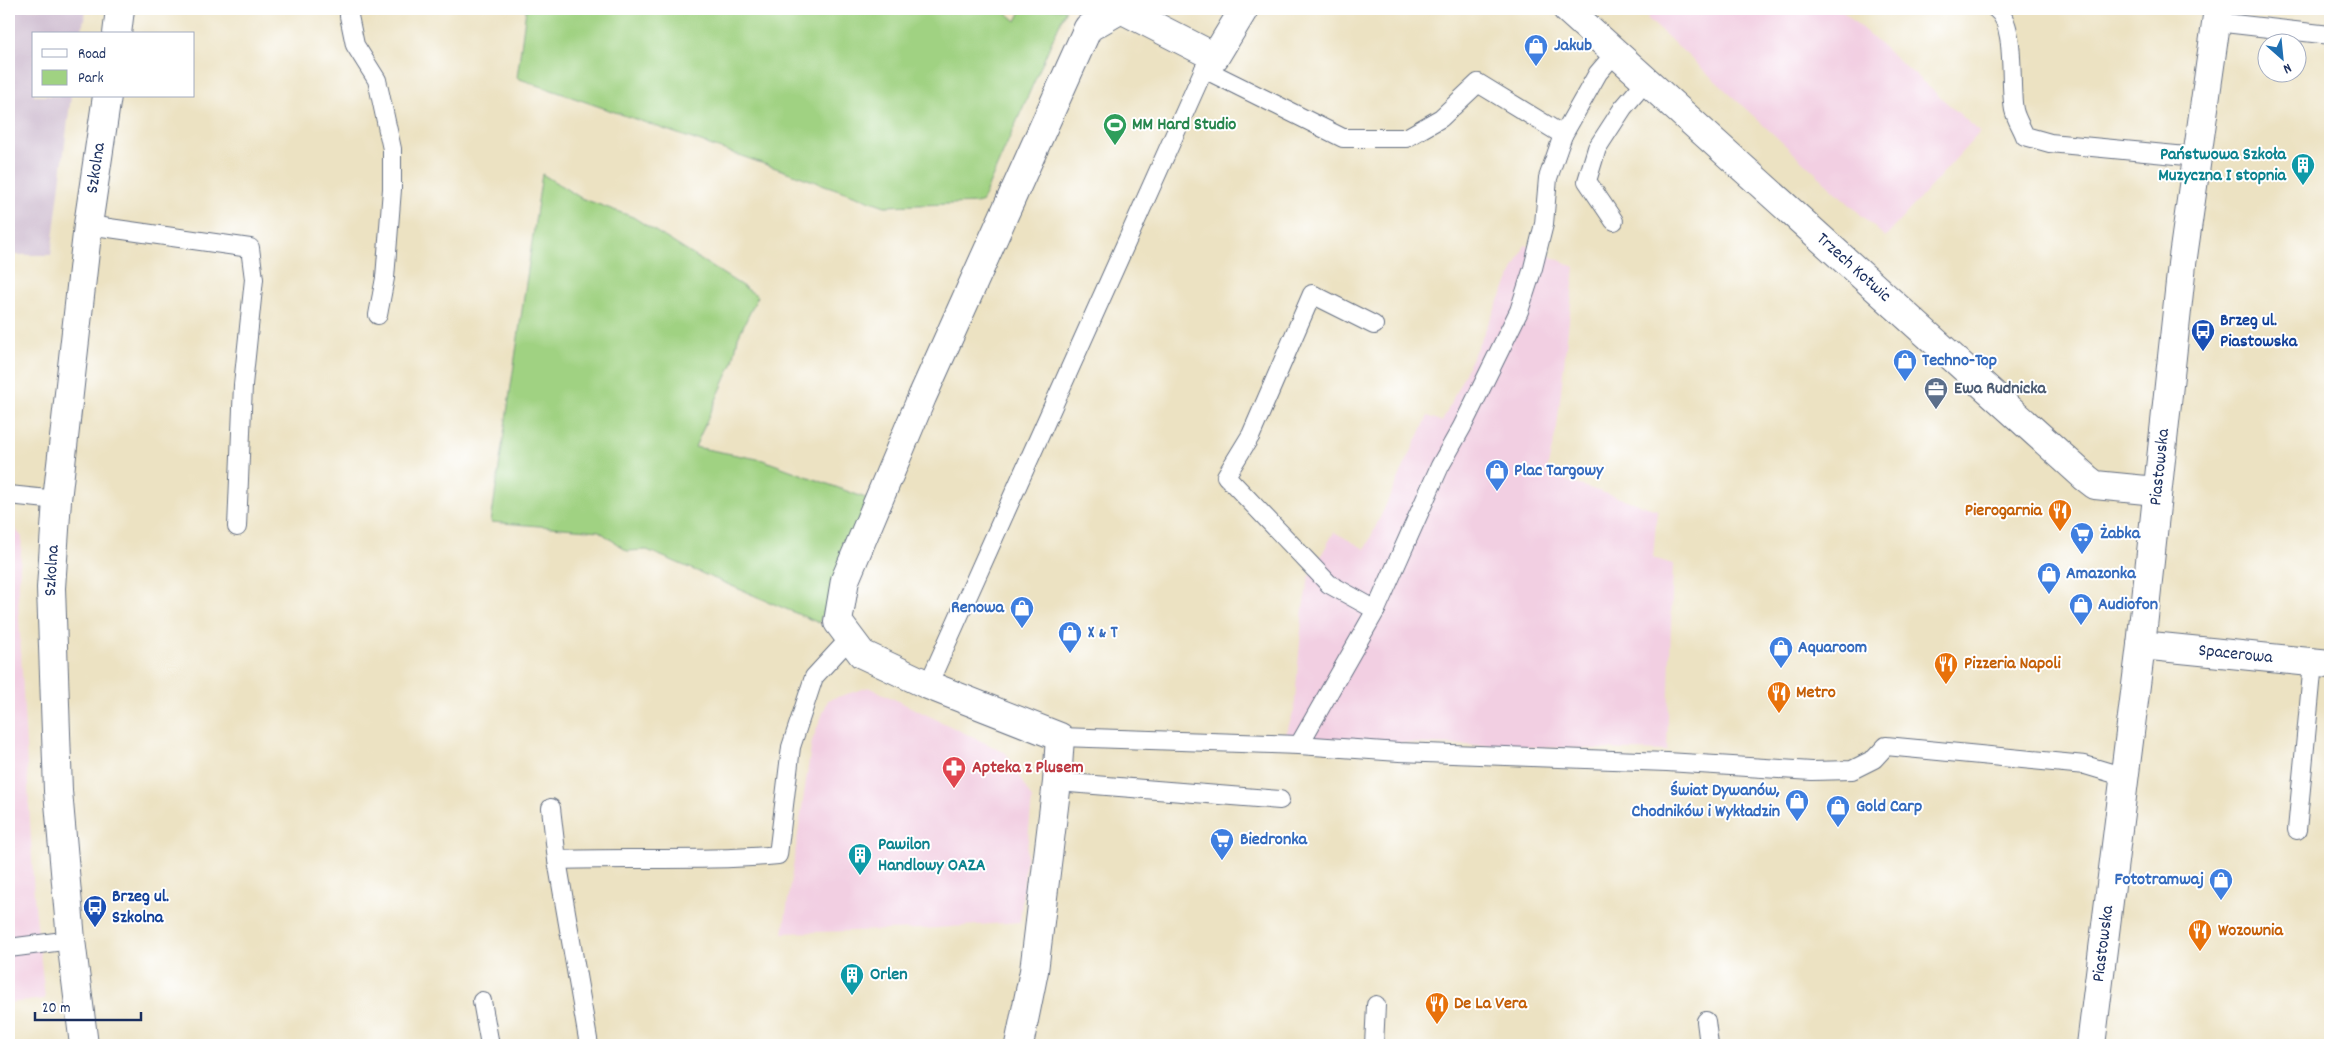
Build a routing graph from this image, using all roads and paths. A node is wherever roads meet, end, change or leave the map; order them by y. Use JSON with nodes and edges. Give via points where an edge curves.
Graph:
{"nodes":[{"id":1,"x":120,"y":9,"type":"edge"},
{"id":2,"x":350,"y":9,"type":"edge"},
{"id":3,"x":1244,"y":9,"type":"edge"},
{"id":4,"x":1567,"y":9,"type":"edge"},
{"id":5,"x":1996,"y":9,"type":"edge"},
{"id":6,"x":2217,"y":16,"type":"edge"},
{"id":7,"x":116,"y":32,"type":"edge"},
{"id":8,"x":2330,"y":35,"type":"edge"},
{"id":9,"x":1616,"y":52,"type":"junction"},
{"id":10,"x":1209,"y":63,"type":"junction"},
{"id":11,"x":1647,"y":80,"type":"junction"},
{"id":12,"x":107,"y":98,"type":"edge"},
{"id":13,"x":1563,"y":135,"type":"junction"},
{"id":14,"x":2197,"y":157,"type":"junction"},
{"id":15,"x":1614,"y":221,"type":"dead end"},
{"id":16,"x":88,"y":225,"type":"junction"},
{"id":17,"x":378,"y":316,"type":"dead end"},
{"id":18,"x":1374,"y":325,"type":"dead end"},
{"id":19,"x":2156,"y":491,"type":"junction"},
{"id":20,"x":9,"y":495,"type":"edge"},
{"id":21,"x":57,"y":500,"type":"junction"},
{"id":22,"x":237,"y":527,"type":"dead end"},
{"id":23,"x":1376,"y":610,"type":"junction"},
{"id":24,"x":850,"y":638,"type":"junction"},
{"id":25,"x":2141,"y":645,"type":"junction"},
{"id":26,"x":2322,"y":663,"type":"edge"},
{"id":27,"x":928,"y":685,"type":"junction"},
{"id":28,"x":1060,"y":738,"type":"junction"},
{"id":29,"x":1299,"y":745,"type":"junction"},
{"id":30,"x":2125,"y":777,"type":"junction"},
{"id":31,"x":1057,"y":782,"type":"junction"},
{"id":32,"x":1280,"y":800,"type":"dead end"},
{"id":33,"x":551,"y":808,"type":"dead end"},
{"id":34,"x":2297,"y":830,"type":"dead end"},
{"id":35,"x":556,"y":860,"type":"junction"},
{"id":36,"x":71,"y":940,"type":"junction"},
{"id":37,"x":9,"y":948,"type":"edge"},
{"id":38,"x":482,"y":1000,"type":"dead end"},
{"id":39,"x":1376,"y":1005,"type":"dead end"},
{"id":40,"x":1706,"y":1021,"type":"dead end"},
{"id":41,"x":84,"y":1045,"type":"edge"},
{"id":42,"x":490,"y":1045,"type":"edge"},
{"id":43,"x":589,"y":1045,"type":"edge"},
{"id":44,"x":1019,"y":1045,"type":"edge"},
{"id":45,"x":1374,"y":1045,"type":"edge"},
{"id":46,"x":1709,"y":1045,"type":"edge"},
{"id":47,"x":2091,"y":1045,"type":"edge"}],
"edges":[{"from":1,"to":7,"type":"street"},
{"from":2,"to":17,"type":"lane","via":[[356,45],[377,80],[392,149],[385,278]]},
{"from":3,"to":10,"type":"street"},
{"from":4,"to":9,"type":"street","name":"Trzech Kotwic"},
{"from":5,"to":14,"type":"lane","via":[[2001,12],[2008,32],[2014,111],[2025,136],[2050,143]]},
{"from":6,"to":8,"type":"lane"},
{"from":6,"to":14,"type":"street","name":"Piastowska"},
{"from":9,"to":11,"type":"street","name":"Trzech Kotwic"},
{"from":9,"to":13,"type":"lane","via":[[1598,73]]},
{"from":10,"to":13,"type":"lane","via":[[1343,138],[1406,138],[1441,118],[1478,83]]},
{"from":10,"to":24,"type":"street","via":[[1121,10],[1088,28],[922,397],[845,580],[838,622]]},
{"from":10,"to":27,"type":"lane"},
{"from":11,"to":15,"type":"lane","via":[[1623,108],[1597,148],[1587,181]]},
{"from":11,"to":19,"type":"street","name":"Trzech Kotwic","via":[[2095,485]]},
{"from":12,"to":16,"type":"street","name":"Szkolna"},
{"from":13,"to":23,"type":"lane","via":[[1548,178],[1544,224],[1519,311],[1440,466]]},
{"from":14,"to":19,"type":"street","name":"Piastowska"},
{"from":16,"to":21,"type":"street","name":"Szkolna"},
{"from":16,"to":22,"type":"lane","via":[[250,248],[254,279],[243,386]]},
{"from":18,"to":23,"type":"lane","via":[[1312,294],[1251,435],[1226,476],[1329,584]]},
{"from":19,"to":25,"type":"street","name":"Piastowska"},
{"from":20,"to":21,"type":"lane"},
{"from":21,"to":36,"type":"street","name":"Szkolna","via":[[51,647],[58,791]]},
{"from":23,"to":29,"type":"lane"},
{"from":24,"to":27,"type":"street","via":[[862,654]]},
{"from":24,"to":35,"type":"lane","via":[[814,677],[791,747],[778,856]]},
{"from":25,"to":26,"type":"street","name":"Spacerowa"},
{"from":25,"to":30,"type":"street","name":"Piastowska"},
{"from":26,"to":34,"type":"lane"},
{"from":27,"to":28,"type":"street"},
{"from":28,"to":29,"type":"lane"},
{"from":28,"to":31,"type":"street"},
{"from":29,"to":30,"type":"lane","via":[[1812,771],[1852,770],[1874,759],[1886,746],[2085,765]]},
{"from":30,"to":47,"type":"street","name":"Piastowska"},
{"from":31,"to":32,"type":"lane"},
{"from":31,"to":44,"type":"street","via":[[1034,971]]},
{"from":33,"to":35,"type":"lane"},
{"from":35,"to":43,"type":"lane"},
{"from":36,"to":37,"type":"lane"},
{"from":36,"to":41,"type":"street","name":"Szkolna"},
{"from":38,"to":42,"type":"lane"},
{"from":39,"to":45,"type":"lane"},
{"from":40,"to":46,"type":"lane"}]}
